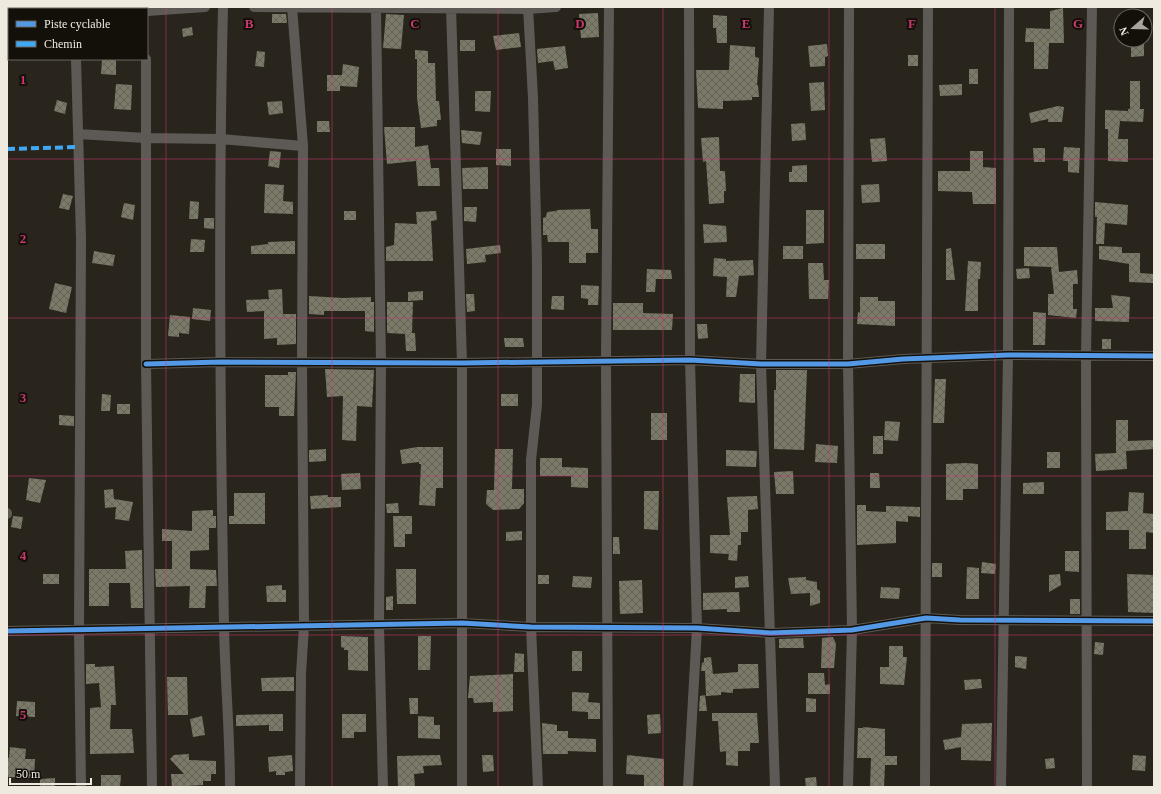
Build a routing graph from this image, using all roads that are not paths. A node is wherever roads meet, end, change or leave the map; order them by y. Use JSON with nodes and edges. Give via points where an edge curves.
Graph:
{"nodes":[{"id":1,"x":204,"y":7,"type":"edge"},
{"id":2,"x":223,"y":7,"type":"edge"},
{"id":3,"x":254,"y":7,"type":"edge"},
{"id":4,"x":376,"y":7,"type":"edge"},
{"id":5,"x":451,"y":7,"type":"edge"},
{"id":6,"x":556,"y":7,"type":"edge"},
{"id":7,"x":609,"y":7,"type":"edge"},
{"id":8,"x":689,"y":7,"type":"edge"},
{"id":9,"x":769,"y":7,"type":"edge"},
{"id":10,"x":849,"y":7,"type":"edge"},
{"id":11,"x":928,"y":7,"type":"edge"},
{"id":12,"x":1009,"y":7,"type":"edge"},
{"id":13,"x":1092,"y":7,"type":"edge"},
{"id":14,"x":292,"y":8,"type":"edge"},
{"id":15,"x":528,"y":8,"type":"edge"},
{"id":16,"x":148,"y":11,"type":"edge"},
{"id":17,"x":76,"y":60,"type":"edge"},
{"id":18,"x":146,"y":60,"type":"edge"},
{"id":19,"x":78,"y":134,"type":"junction"},
{"id":20,"x":146,"y":138,"type":"junction"},
{"id":21,"x":220,"y":139,"type":"junction"},
{"id":22,"x":303,"y":146,"type":"junction"},
{"id":23,"x":1008,"y":355,"type":"junction"},
{"id":24,"x":1086,"y":355,"type":"junction"},
{"id":25,"x":1154,"y":356,"type":"edge"},
{"id":26,"x":927,"y":358,"type":"junction"},
{"id":27,"x":690,"y":360,"type":"junction"},
{"id":28,"x":606,"y":361,"type":"junction"},
{"id":29,"x":221,"y":362,"type":"junction"},
{"id":30,"x":536,"y":362,"type":"junction"},
{"id":31,"x":302,"y":363,"type":"junction"},
{"id":32,"x":382,"y":363,"type":"junction"},
{"id":33,"x":462,"y":363,"type":"junction"},
{"id":34,"x":146,"y":364,"type":"junction"},
{"id":35,"x":761,"y":364,"type":"junction"},
{"id":36,"x":848,"y":364,"type":"junction"},
{"id":37,"x":926,"y":618,"type":"junction"},
{"id":38,"x":1005,"y":621,"type":"junction"},
{"id":39,"x":1086,"y":621,"type":"junction"},
{"id":40,"x":1154,"y":621,"type":"edge"},
{"id":41,"x":462,"y":623,"type":"junction"},
{"id":42,"x":379,"y":625,"type":"junction"},
{"id":43,"x":304,"y":626,"type":"junction"},
{"id":44,"x":531,"y":627,"type":"junction"},
{"id":45,"x":224,"y":628,"type":"junction"},
{"id":46,"x":608,"y":628,"type":"junction"},
{"id":47,"x":697,"y":628,"type":"junction"},
{"id":48,"x":78,"y":630,"type":"junction"},
{"id":49,"x":151,"y":630,"type":"junction"},
{"id":50,"x":852,"y":630,"type":"junction"},
{"id":51,"x":7,"y":631,"type":"edge"},
{"id":52,"x":771,"y":633,"type":"junction"},
{"id":53,"x":81,"y":787,"type":"edge"},
{"id":54,"x":152,"y":787,"type":"edge"},
{"id":55,"x":230,"y":787,"type":"edge"},
{"id":56,"x":300,"y":787,"type":"edge"},
{"id":57,"x":383,"y":787,"type":"edge"},
{"id":58,"x":462,"y":787,"type":"edge"},
{"id":59,"x":538,"y":787,"type":"edge"},
{"id":60,"x":608,"y":787,"type":"edge"},
{"id":61,"x":688,"y":787,"type":"edge"},
{"id":62,"x":775,"y":787,"type":"edge"},
{"id":63,"x":848,"y":787,"type":"edge"},
{"id":64,"x":925,"y":787,"type":"edge"},
{"id":65,"x":1002,"y":787,"type":"edge"},
{"id":66,"x":1087,"y":787,"type":"edge"}],
"edges":[{"from":1,"to":16,"type":"street"},
{"from":2,"to":21,"type":"street"},
{"from":3,"to":14,"type":"street"},
{"from":4,"to":5,"type":"street"},
{"from":4,"to":14,"type":"street"},
{"from":4,"to":32,"type":"street"},
{"from":5,"to":15,"type":"street"},
{"from":5,"to":33,"type":"street"},
{"from":6,"to":15,"type":"street"},
{"from":7,"to":28,"type":"street"},
{"from":8,"to":27,"type":"street"},
{"from":9,"to":35,"type":"street"},
{"from":10,"to":36,"type":"street"},
{"from":11,"to":26,"type":"street"},
{"from":12,"to":23,"type":"street"},
{"from":13,"to":24,"type":"street"},
{"from":14,"to":22,"type":"street"},
{"from":15,"to":30,"type":"street","via":[[537,262]]},
{"from":17,"to":19,"type":"street"},
{"from":18,"to":20,"type":"street"},
{"from":19,"to":20,"type":"street"},
{"from":19,"to":48,"type":"street","via":[[81,239]]},
{"from":20,"to":21,"type":"street"},
{"from":20,"to":34,"type":"street"},
{"from":21,"to":22,"type":"street"},
{"from":21,"to":29,"type":"street"},
{"from":22,"to":31,"type":"street"},
{"from":23,"to":24,"type":"street"},
{"from":23,"to":26,"type":"street"},
{"from":23,"to":38,"type":"street"},
{"from":24,"to":25,"type":"street"},
{"from":24,"to":39,"type":"street"},
{"from":26,"to":36,"type":"street"},
{"from":26,"to":37,"type":"street"},
{"from":27,"to":28,"type":"street"},
{"from":27,"to":35,"type":"street"},
{"from":27,"to":47,"type":"street"},
{"from":28,"to":30,"type":"street"},
{"from":28,"to":46,"type":"street"},
{"from":29,"to":31,"type":"street"},
{"from":29,"to":34,"type":"street"},
{"from":29,"to":45,"type":"street"},
{"from":30,"to":33,"type":"street"},
{"from":30,"to":44,"type":"street","via":[[537,405],[531,460]]},
{"from":31,"to":32,"type":"street"},
{"from":31,"to":43,"type":"street"},
{"from":32,"to":33,"type":"street"},
{"from":32,"to":42,"type":"street"},
{"from":33,"to":41,"type":"street"},
{"from":34,"to":49,"type":"street"},
{"from":35,"to":36,"type":"street"},
{"from":35,"to":52,"type":"street"},
{"from":36,"to":50,"type":"street"},
{"from":37,"to":38,"type":"street"},
{"from":37,"to":50,"type":"street"},
{"from":37,"to":64,"type":"street"},
{"from":38,"to":39,"type":"street"},
{"from":38,"to":65,"type":"street"},
{"from":39,"to":40,"type":"street"},
{"from":39,"to":66,"type":"street"},
{"from":41,"to":42,"type":"street"},
{"from":41,"to":44,"type":"street"},
{"from":41,"to":58,"type":"street"},
{"from":42,"to":43,"type":"street"},
{"from":42,"to":57,"type":"street"},
{"from":43,"to":45,"type":"street"},
{"from":43,"to":56,"type":"street"},
{"from":44,"to":46,"type":"street"},
{"from":44,"to":59,"type":"street"},
{"from":45,"to":49,"type":"street"},
{"from":45,"to":55,"type":"street"},
{"from":46,"to":47,"type":"street"},
{"from":46,"to":60,"type":"street"},
{"from":47,"to":52,"type":"street"},
{"from":47,"to":61,"type":"street"},
{"from":48,"to":49,"type":"street"},
{"from":48,"to":51,"type":"street"},
{"from":48,"to":53,"type":"street"},
{"from":49,"to":54,"type":"street"},
{"from":50,"to":52,"type":"street"},
{"from":50,"to":63,"type":"street"},
{"from":52,"to":62,"type":"street"}]}
